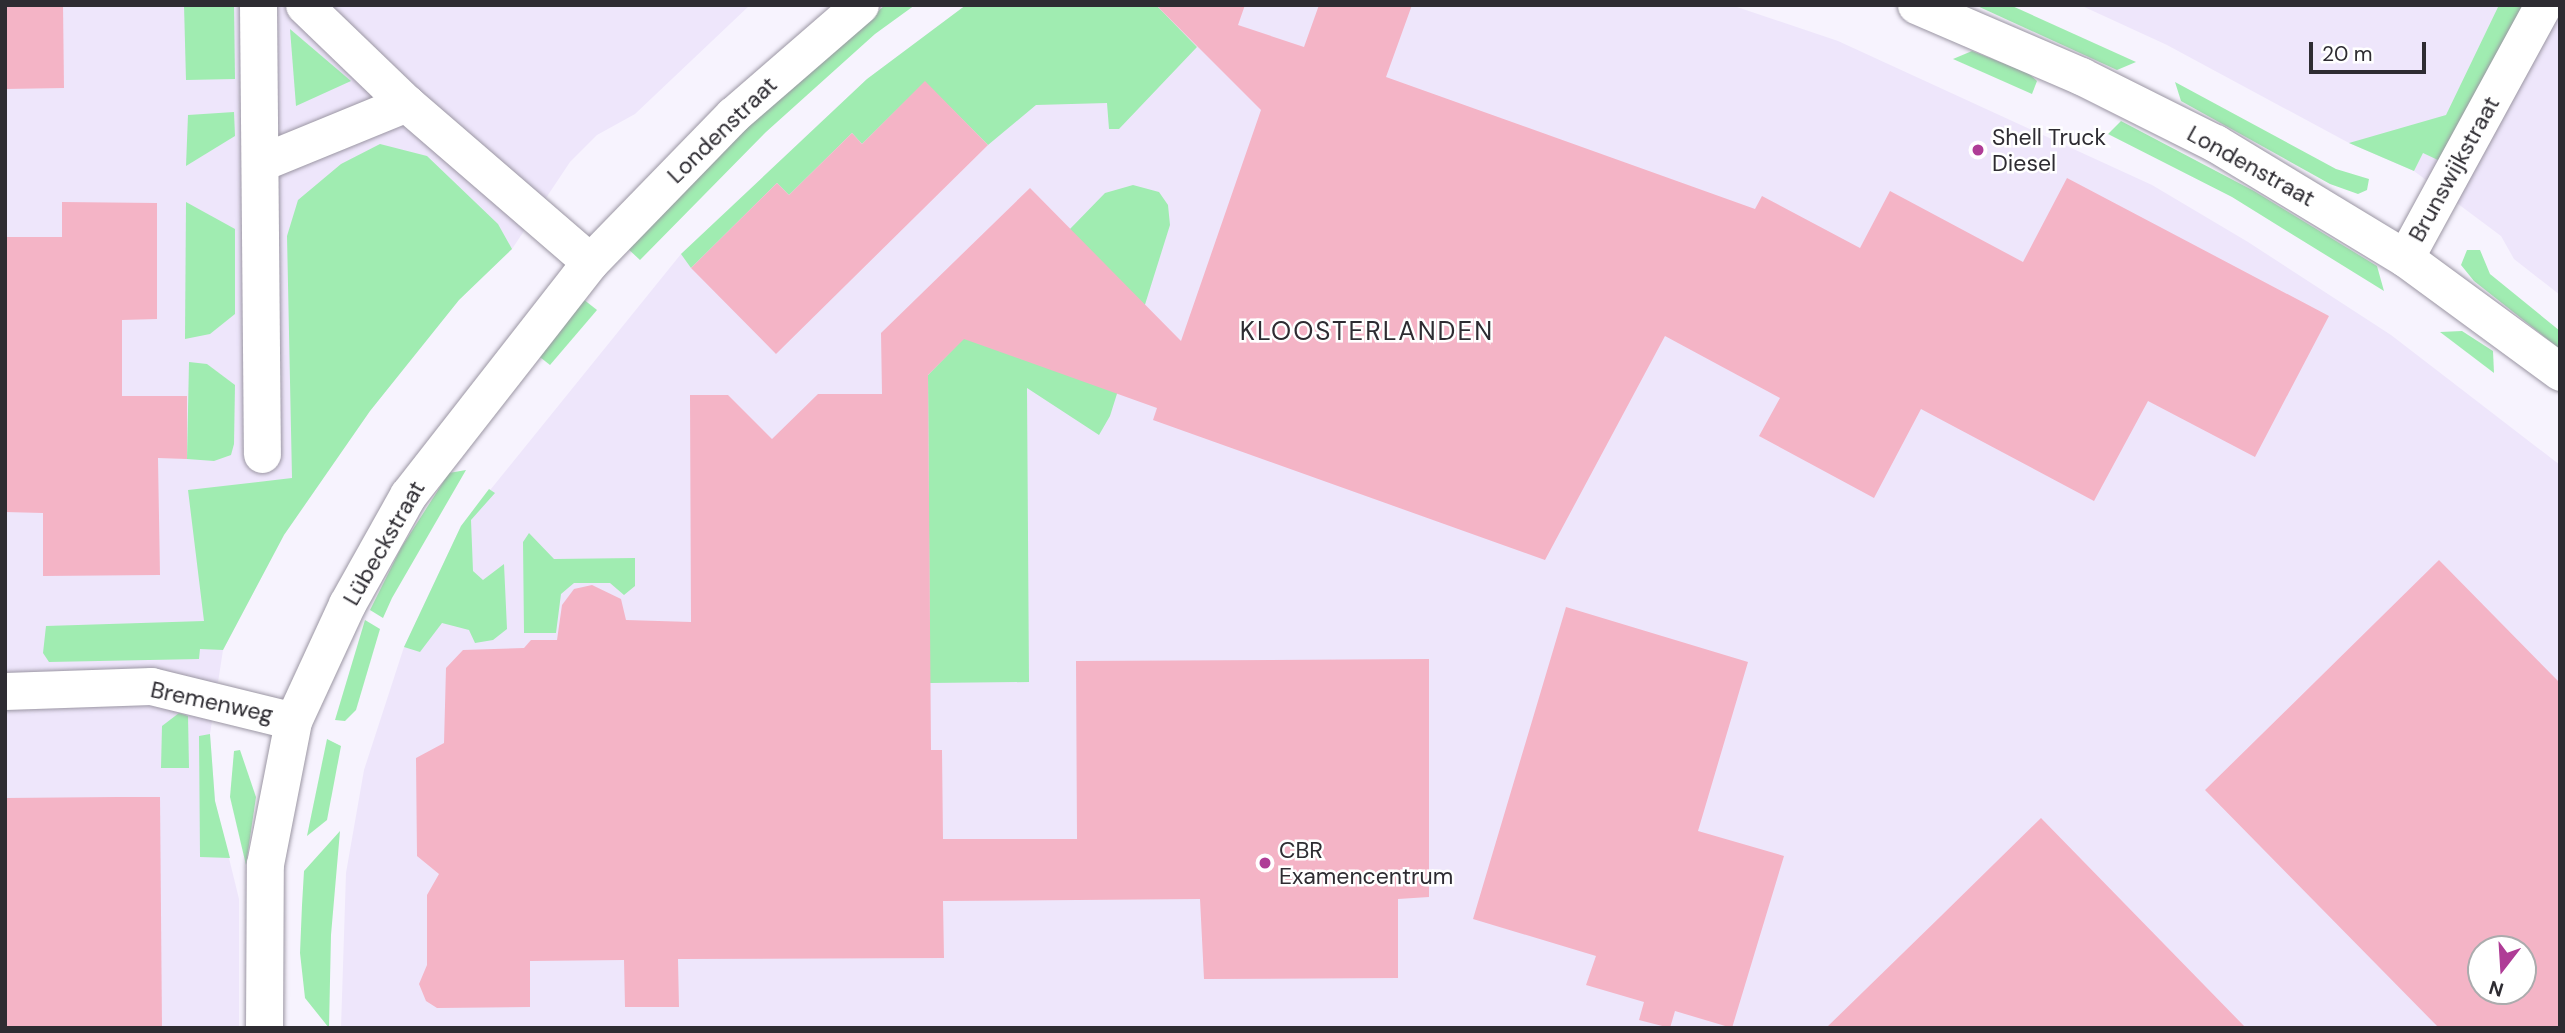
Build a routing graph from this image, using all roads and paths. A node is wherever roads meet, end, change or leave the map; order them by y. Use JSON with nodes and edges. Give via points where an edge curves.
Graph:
{"nodes":[{"id":1,"x":258,"y":5,"type":"edge"},
{"id":2,"x":304,"y":5,"type":"edge"},
{"id":3,"x":860,"y":5,"type":"edge"},
{"id":4,"x":1916,"y":5,"type":"edge"},
{"id":5,"x":2543,"y":5,"type":"edge"},
{"id":6,"x":406,"y":103,"type":"junction"},
{"id":7,"x":260,"y":163,"type":"junction"},
{"id":8,"x":2405,"y":258,"type":"junction"},
{"id":9,"x":590,"y":262,"type":"junction"},
{"id":10,"x":2560,"y":372,"type":"edge"},
{"id":11,"x":262,"y":454,"type":"dead end"},
{"id":12,"x":5,"y":691,"type":"edge"},
{"id":13,"x":293,"y":721,"type":"junction"},
{"id":14,"x":264,"y":1028,"type":"edge"}],
"edges":[{"from":1,"to":7,"type":"street"},
{"from":2,"to":6,"type":"street"},
{"from":3,"to":9,"type":"street","name":"Londenstraat","via":[[733,115]]},
{"from":4,"to":8,"type":"street","name":"Londenstraat","via":[[2081,76],[2215,142]]},
{"from":5,"to":8,"type":"street","name":"Brunswijkstraat"},
{"from":6,"to":7,"type":"street"},
{"from":6,"to":9,"type":"street"},
{"from":7,"to":11,"type":"street"},
{"from":8,"to":10,"type":"street","name":"Londenstraat"},
{"from":9,"to":13,"type":"street","name":"Lübeckstraat","via":[[408,495],[347,604]]},
{"from":12,"to":13,"type":"street","name":"Bremenweg","via":[[151,686]]},
{"from":13,"to":14,"type":"street","name":"Lübeckstraat","via":[[265,864]]}]}
